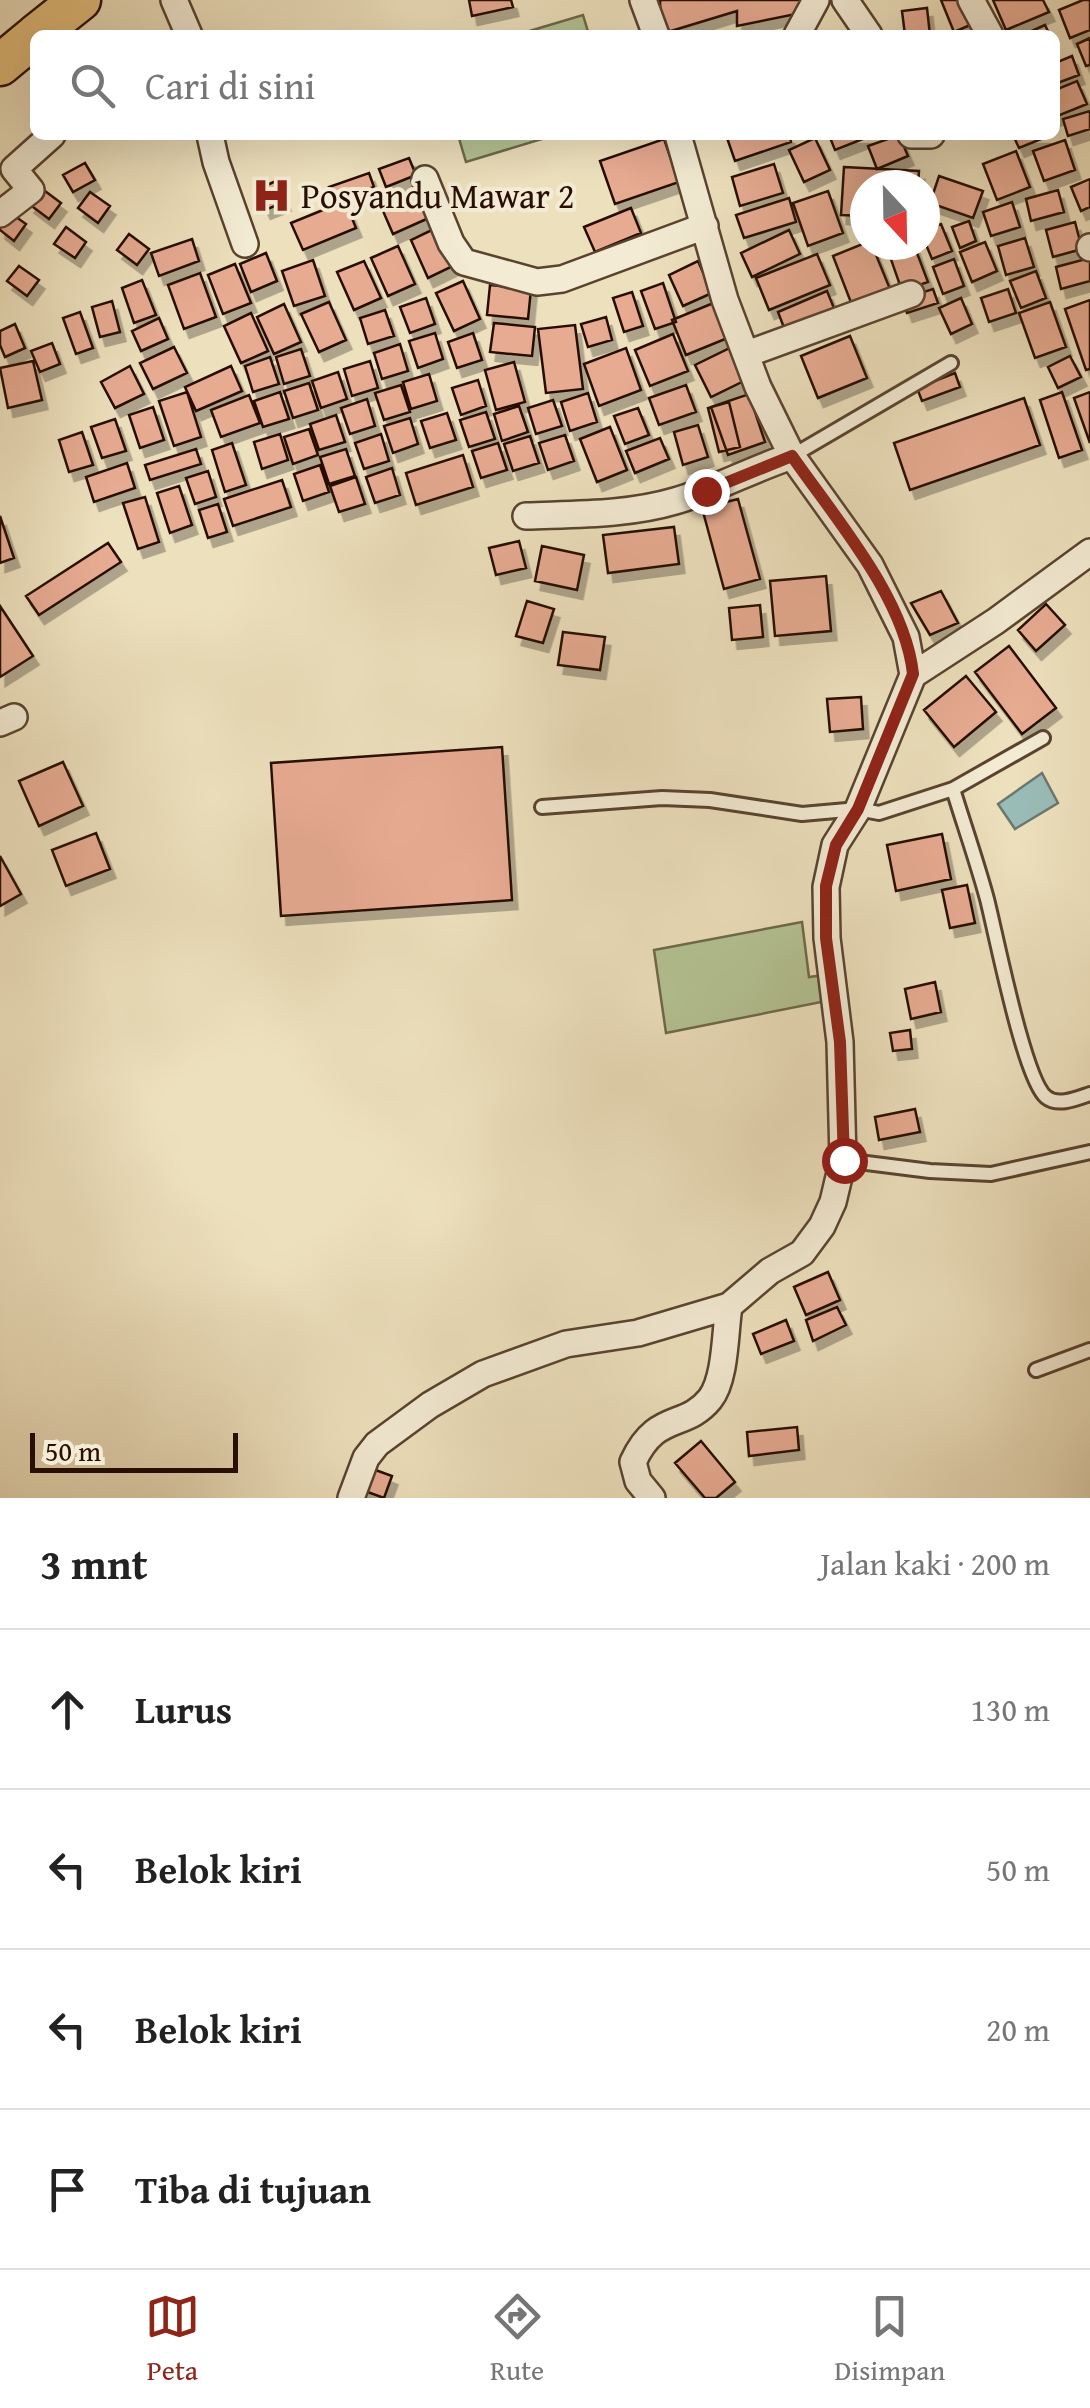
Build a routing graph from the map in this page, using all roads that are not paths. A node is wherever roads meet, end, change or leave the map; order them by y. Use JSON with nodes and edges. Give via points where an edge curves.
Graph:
{"nodes":[{"id":1,"x":80,"y":0,"type":"edge"},
{"id":2,"x":174,"y":0,"type":"edge"},
{"id":3,"x":643,"y":0,"type":"edge"},
{"id":4,"x":816,"y":0,"type":"edge"},
{"id":5,"x":845,"y":0,"type":"edge"},
{"id":6,"x":971,"y":0,"type":"edge"},
{"id":7,"x":43,"y":30,"type":"edge"},
{"id":8,"x":187,"y":30,"type":"edge"},
{"id":9,"x":654,"y":30,"type":"edge"},
{"id":10,"x":800,"y":30,"type":"edge"},
{"id":11,"x":866,"y":30,"type":"edge"},
{"id":12,"x":987,"y":30,"type":"edge"},
{"id":13,"x":46,"y":140,"type":"edge"},
{"id":14,"x":212,"y":140,"type":"edge"},
{"id":15,"x":679,"y":140,"type":"edge"},
{"id":16,"x":425,"y":179,"type":"dead end"},
{"id":17,"x":0,"y":214,"type":"edge"},
{"id":18,"x":705,"y":226,"type":"junction"},
{"id":19,"x":245,"y":244,"type":"dead end"},
{"id":20,"x":911,"y":294,"type":"dead end"},
{"id":21,"x":747,"y":354,"type":"junction"},
{"id":22,"x":951,"y":364,"type":"dead end"},
{"id":23,"x":792,"y":456,"type":"junction"},
{"id":24,"x":526,"y":516,"type":"dead end"},
{"id":25,"x":1090,"y":552,"type":"edge"},
{"id":26,"x":913,"y":674,"type":"junction"},
{"id":27,"x":1043,"y":738,"type":"dead end"},
{"id":28,"x":952,"y":788,"type":"junction"},
{"id":29,"x":542,"y":807,"type":"dead end"},
{"id":30,"x":858,"y":809,"type":"junction"},
{"id":31,"x":1090,"y":1094,"type":"edge"},
{"id":32,"x":1090,"y":1152,"type":"edge"},
{"id":33,"x":844,"y":1160,"type":"junction"},
{"id":34,"x":729,"y":1306,"type":"junction"},
{"id":35,"x":1090,"y":1350,"type":"edge"},
{"id":36,"x":1036,"y":1370,"type":"dead end"},
{"id":37,"x":351,"y":1498,"type":"edge"},
{"id":38,"x":652,"y":1498,"type":"edge"}],
"edges":[{"from":1,"to":7,"type":"highway"},
{"from":2,"to":8,"type":"street"},
{"from":3,"to":9,"type":"street"},
{"from":4,"to":10,"type":"street"},
{"from":5,"to":11,"type":"street"},
{"from":6,"to":12,"type":"street"},
{"from":13,"to":17,"type":"street","via":[[14,168],[30,190]]},
{"from":14,"to":19,"type":"street"},
{"from":15,"to":18,"type":"street"},
{"from":16,"to":18,"type":"street","via":[[464,262],[537,282],[562,279]]},
{"from":18,"to":21,"type":"street"},
{"from":20,"to":21,"type":"street"},
{"from":21,"to":23,"type":"street"},
{"from":22,"to":23,"type":"lane"},
{"from":23,"to":24,"type":"street","via":[[662,505]]},
{"from":23,"to":26,"type":"street","via":[[870,565],[906,637]]},
{"from":25,"to":26,"type":"street"},
{"from":26,"to":30,"type":"street"},
{"from":27,"to":28,"type":"lane"},
{"from":28,"to":30,"type":"lane","via":[[879,813]]},
{"from":28,"to":31,"type":"lane","via":[[1039,1086],[1054,1101]]},
{"from":29,"to":30,"type":"lane","via":[[662,798],[802,814]]},
{"from":30,"to":33,"type":"street","via":[[836,845],[826,886]]},
{"from":32,"to":33,"type":"lane","via":[[991,1174]]},
{"from":33,"to":34,"type":"street","via":[[822,1226],[802,1253],[770,1270]]},
{"from":34,"to":37,"type":"street","via":[[638,1333],[566,1344],[483,1374],[377,1444]]},
{"from":34,"to":38,"type":"street","via":[[721,1376],[709,1401],[653,1430],[632,1462]]},
{"from":35,"to":36,"type":"lane"}]}
